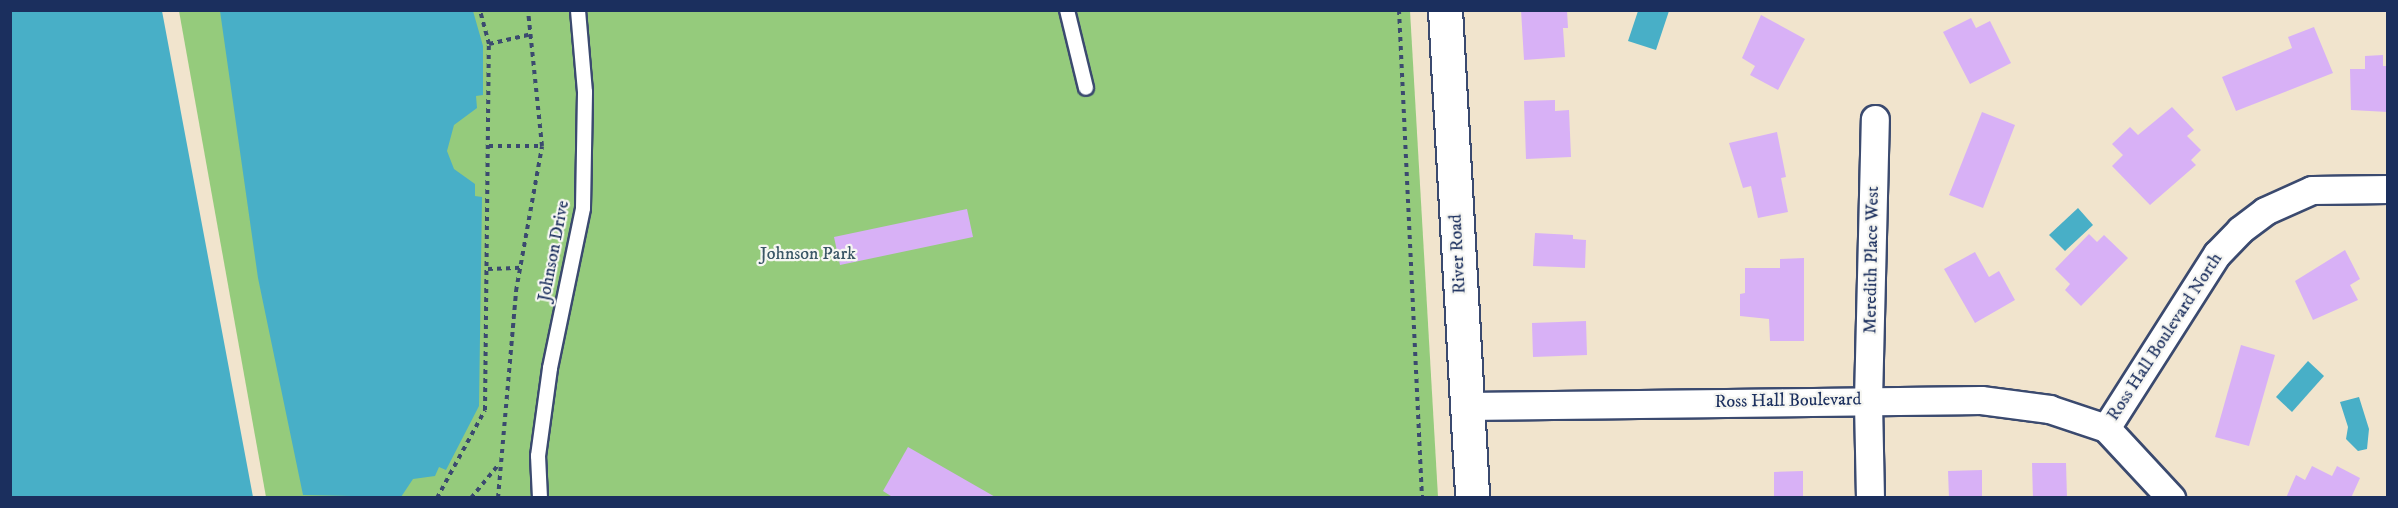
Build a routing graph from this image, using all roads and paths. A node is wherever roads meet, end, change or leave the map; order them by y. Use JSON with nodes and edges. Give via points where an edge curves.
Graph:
{"nodes":[{"id":1,"x":480,"y":10,"type":"edge"},
{"id":2,"x":528,"y":10,"type":"edge"},
{"id":3,"x":578,"y":10,"type":"edge"},
{"id":4,"x":1067,"y":10,"type":"edge"},
{"id":5,"x":1399,"y":10,"type":"edge"},
{"id":6,"x":1445,"y":10,"type":"edge"},
{"id":7,"x":532,"y":34,"type":"junction"},
{"id":8,"x":489,"y":44,"type":"junction"},
{"id":9,"x":1086,"y":88,"type":"dead end"},
{"id":10,"x":1875,"y":119,"type":"dead end"},
{"id":11,"x":488,"y":146,"type":"junction"},
{"id":12,"x":542,"y":146,"type":"junction"},
{"id":13,"x":2388,"y":189,"type":"edge"},
{"id":14,"x":521,"y":268,"type":"junction"},
{"id":15,"x":488,"y":269,"type":"junction"},
{"id":16,"x":1868,"y":400,"type":"junction"},
{"id":17,"x":1466,"y":406,"type":"junction"},
{"id":18,"x":2106,"y":428,"type":"junction"},
{"id":19,"x":500,"y":462,"type":"junction"},
{"id":20,"x":437,"y":498,"type":"edge"},
{"id":21,"x":471,"y":498,"type":"edge"},
{"id":22,"x":498,"y":498,"type":"edge"},
{"id":23,"x":540,"y":498,"type":"edge"},
{"id":24,"x":1422,"y":498,"type":"edge"},
{"id":25,"x":1472,"y":498,"type":"edge"},
{"id":26,"x":1870,"y":498,"type":"edge"},
{"id":27,"x":2170,"y":498,"type":"edge"}],
"edges":[{"from":1,"to":8,"type":"path"},
{"from":2,"to":7,"type":"path"},
{"from":3,"to":23,"type":"lane","name":"Johnson Drive","via":[[585,92],[583,208],[550,368],[538,456]]},
{"from":4,"to":9,"type":"lane"},
{"from":5,"to":24,"type":"path"},
{"from":6,"to":17,"type":"street","name":"River Road"},
{"from":7,"to":8,"type":"path"},
{"from":7,"to":12,"type":"path"},
{"from":8,"to":11,"type":"path"},
{"from":10,"to":16,"type":"street","name":"Meredith Place West"},
{"from":11,"to":12,"type":"path"},
{"from":11,"to":15,"type":"path"},
{"from":12,"to":14,"type":"path"},
{"from":13,"to":18,"type":"street","name":"Ross Hall Boulevard North","via":[[2312,190],[2265,211],[2240,230],[2217,254]]},
{"from":14,"to":15,"type":"path"},
{"from":14,"to":19,"type":"path"},
{"from":15,"to":20,"type":"path","via":[[485,410]]},
{"from":16,"to":17,"type":"street","name":"Ross Hall Boulevard"},
{"from":16,"to":18,"type":"street","name":"Ross Hall Boulevard","via":[[1981,400],[2049,409]]},
{"from":16,"to":26,"type":"street","name":"Meredith Place West"},
{"from":17,"to":25,"type":"street","name":"River Road"},
{"from":18,"to":27,"type":"street"},
{"from":19,"to":21,"type":"path"},
{"from":19,"to":22,"type":"path"}]}
